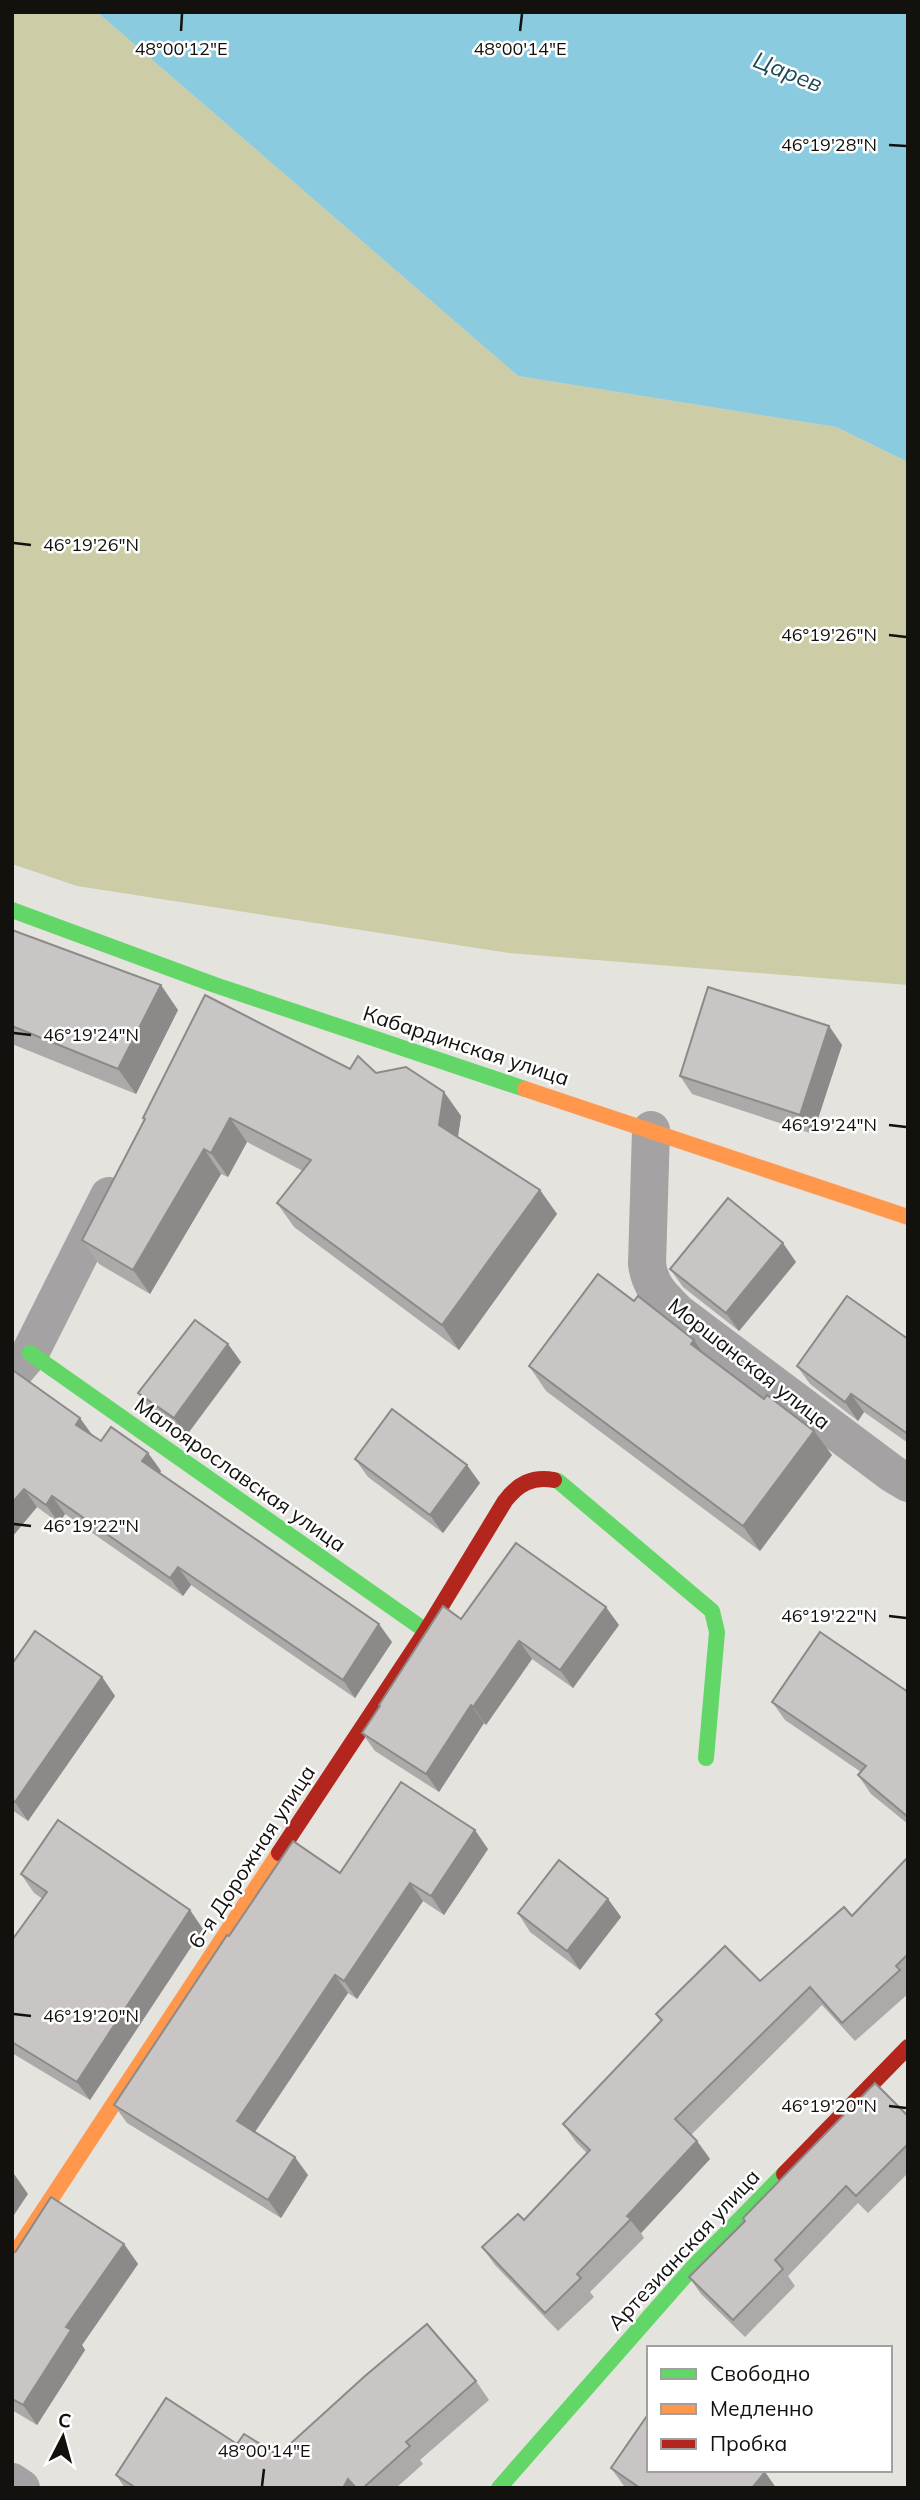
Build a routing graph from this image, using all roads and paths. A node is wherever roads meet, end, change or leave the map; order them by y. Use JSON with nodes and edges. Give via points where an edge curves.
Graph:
{"nodes":[{"id":1,"x":12,"y":910,"type":"edge"},
{"id":2,"x":215,"y":985,"type":"junction"},
{"id":3,"x":197,"y":1022,"type":"edge"},
{"id":4,"x":651,"y":1130,"type":"junction"},
{"id":5,"x":123,"y":1169,"type":"edge"},
{"id":6,"x":908,"y":1217,"type":"edge"},
{"id":7,"x":21,"y":1364,"type":"edge"},
{"id":8,"x":908,"y":1482,"type":"edge"},
{"id":9,"x":426,"y":1631,"type":"junction"},
{"id":10,"x":706,"y":1758,"type":"dead end"},
{"id":11,"x":908,"y":2047,"type":"edge"},
{"id":12,"x":12,"y":2258,"type":"edge"},
{"id":13,"x":12,"y":2482,"type":"edge"},
{"id":14,"x":21,"y":2488,"type":"edge"},
{"id":15,"x":499,"y":2488,"type":"edge"}],
"edges":[{"from":1,"to":2,"type":"street","name":"Кабардинская улица"},
{"from":2,"to":3,"type":"street"},
{"from":2,"to":4,"type":"street","name":"Кабардинская улица"},
{"from":4,"to":6,"type":"street","name":"Кабардинская улица"},
{"from":4,"to":8,"type":"street","name":"Моршанская улица","via":[[647,1264],[655,1291],[678,1313]]},
{"from":5,"to":7,"type":"street"},
{"from":7,"to":9,"type":"street","name":"Малоярославская улица"},
{"from":9,"to":10,"type":"street","name":"6-я Дорожная улица","via":[[513,1490],[526,1480],[543,1477],[558,1481],[712,1611],[717,1632]]},
{"from":9,"to":12,"type":"street","name":"6-я Дорожная улица"},
{"from":11,"to":15,"type":"street","name":"Артезианская улица","via":[[693,2267]]},
{"from":13,"to":14,"type":"street"}]}
